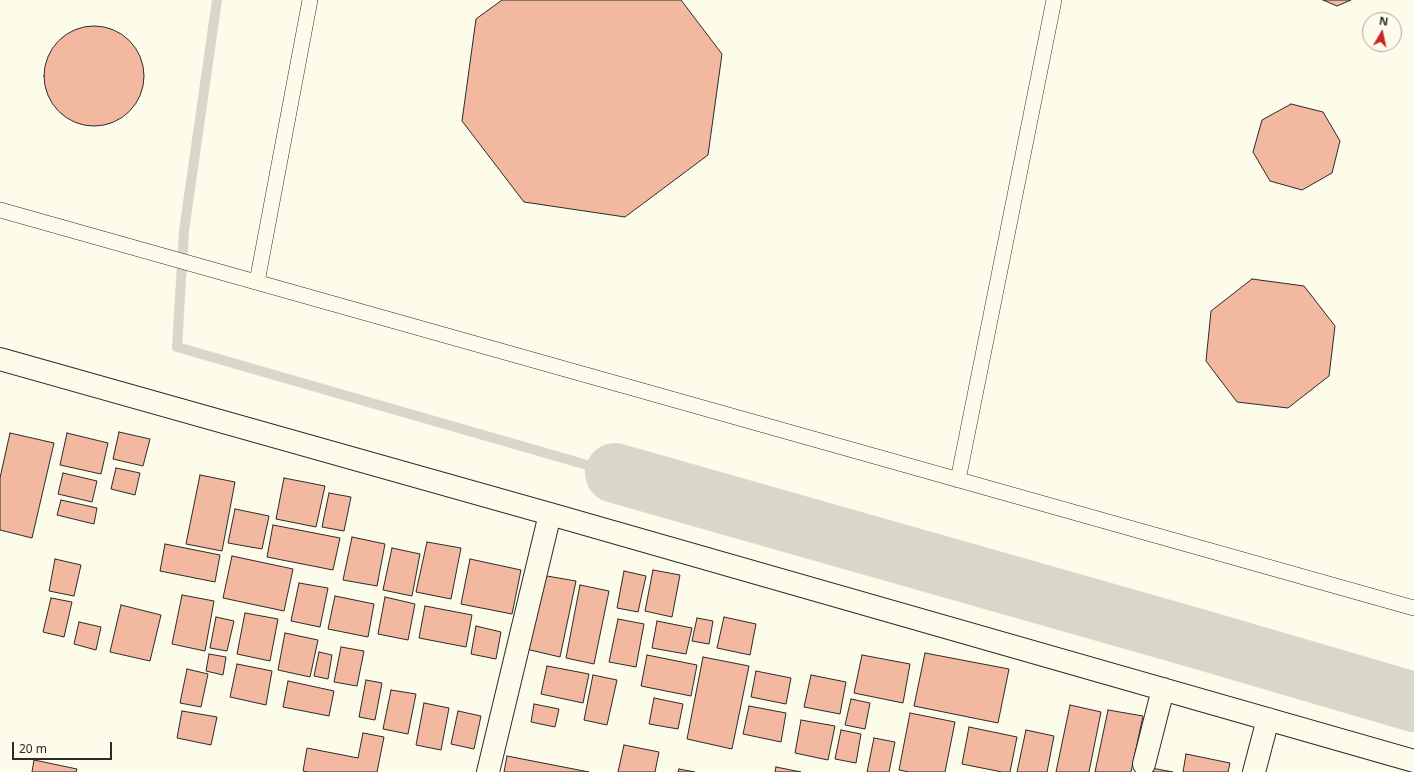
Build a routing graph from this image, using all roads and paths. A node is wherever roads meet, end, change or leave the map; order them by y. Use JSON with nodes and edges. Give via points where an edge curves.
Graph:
{"nodes":[{"id":1,"x":310,"y":0,"type":"edge"},
{"id":2,"x":1054,"y":0,"type":"edge"},
{"id":3,"x":0,"y":210,"type":"edge"},
{"id":4,"x":257,"y":282,"type":"junction"},
{"id":5,"x":0,"y":359,"type":"edge"},
{"id":6,"x":958,"y":480,"type":"junction"},
{"id":7,"x":550,"y":514,"type":"junction"},
{"id":8,"x":1414,"y":608,"type":"edge"},
{"id":9,"x":1163,"y":689,"type":"junction"},
{"id":10,"x":1268,"y":719,"type":"junction"},
{"id":11,"x":1414,"y":761,"type":"edge"},
{"id":12,"x":1144,"y":764,"type":"dead end"},
{"id":13,"x":488,"y":772,"type":"edge"},
{"id":14,"x":1254,"y":772,"type":"edge"}],
"edges":[{"from":1,"to":4,"type":"lane"},
{"from":2,"to":6,"type":"lane"},
{"from":3,"to":4,"type":"lane"},
{"from":4,"to":6,"type":"lane"},
{"from":5,"to":7,"type":"street"},
{"from":6,"to":8,"type":"lane"},
{"from":7,"to":9,"type":"street"},
{"from":7,"to":13,"type":"street"},
{"from":9,"to":10,"type":"street"},
{"from":9,"to":12,"type":"street"},
{"from":10,"to":11,"type":"street"},
{"from":10,"to":14,"type":"street"}]}
